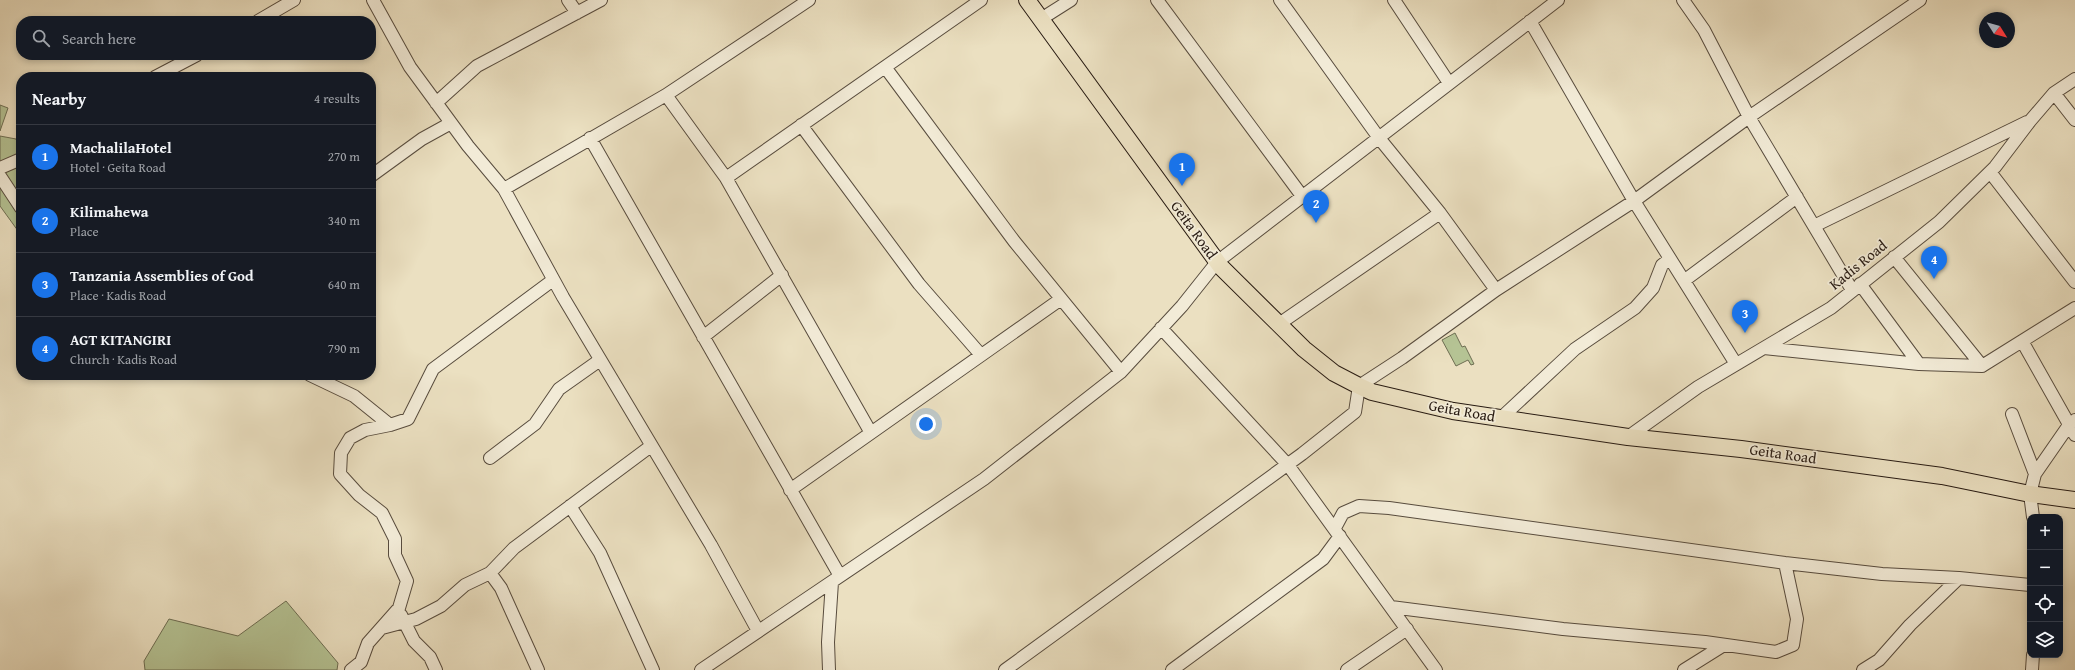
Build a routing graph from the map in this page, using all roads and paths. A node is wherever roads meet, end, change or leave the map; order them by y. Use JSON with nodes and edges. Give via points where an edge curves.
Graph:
{"nodes":[{"id":1,"x":294,"y":0,"type":"edge"},
{"id":2,"x":373,"y":0,"type":"edge"},
{"id":3,"x":568,"y":0,"type":"edge"},
{"id":4,"x":601,"y":0,"type":"edge"},
{"id":5,"x":810,"y":0,"type":"edge"},
{"id":6,"x":980,"y":0,"type":"edge"},
{"id":7,"x":1027,"y":0,"type":"edge"},
{"id":8,"x":1071,"y":0,"type":"edge"},
{"id":9,"x":1157,"y":0,"type":"edge"},
{"id":10,"x":1280,"y":0,"type":"edge"},
{"id":11,"x":1394,"y":0,"type":"edge"},
{"id":12,"x":1558,"y":0,"type":"edge"},
{"id":13,"x":1683,"y":0,"type":"edge"},
{"id":14,"x":1920,"y":0,"type":"edge"},
{"id":15,"x":577,"y":12,"type":"junction"},
{"id":16,"x":267,"y":16,"type":"edge"},
{"id":17,"x":1041,"y":19,"type":"junction"},
{"id":18,"x":1530,"y":21,"type":"junction"},
{"id":19,"x":187,"y":60,"type":"edge"},
{"id":20,"x":885,"y":67,"type":"junction"},
{"id":21,"x":165,"y":72,"type":"edge"},
{"id":22,"x":2075,"y":79,"type":"edge"},
{"id":23,"x":1449,"y":83,"type":"junction"},
{"id":24,"x":2054,"y":93,"type":"junction"},
{"id":25,"x":666,"y":95,"type":"junction"},
{"id":26,"x":436,"y":103,"type":"junction"},
{"id":27,"x":1750,"y":117,"type":"junction"},
{"id":28,"x":2075,"y":120,"type":"edge"},
{"id":29,"x":2030,"y":121,"type":"junction"},
{"id":30,"x":451,"y":122,"type":"junction"},
{"id":31,"x":801,"y":125,"type":"junction"},
{"id":32,"x":590,"y":138,"type":"junction"},
{"id":33,"x":1379,"y":138,"type":"junction"},
{"id":34,"x":16,"y":161,"type":"edge"},
{"id":35,"x":0,"y":168,"type":"edge"},
{"id":36,"x":376,"y":172,"type":"edge"},
{"id":37,"x":1990,"y":172,"type":"junction"},
{"id":38,"x":0,"y":176,"type":"edge"},
{"id":39,"x":726,"y":178,"type":"junction"},
{"id":40,"x":504,"y":189,"type":"junction"},
{"id":41,"x":1302,"y":196,"type":"junction"},
{"id":42,"x":1797,"y":197,"type":"junction"},
{"id":43,"x":16,"y":200,"type":"edge"},
{"id":44,"x":1634,"y":201,"type":"junction"},
{"id":45,"x":1440,"y":213,"type":"junction"},
{"id":46,"x":1814,"y":226,"type":"junction"},
{"id":47,"x":1894,"y":257,"type":"junction"},
{"id":48,"x":1670,"y":259,"type":"junction"},
{"id":49,"x":1217,"y":262,"type":"junction"},
{"id":50,"x":782,"y":276,"type":"junction"},
{"id":51,"x":2074,"y":278,"type":"edge"},
{"id":52,"x":553,"y":280,"type":"junction"},
{"id":53,"x":1685,"y":280,"type":"junction"},
{"id":54,"x":1856,"y":287,"type":"junction"},
{"id":55,"x":1496,"y":290,"type":"junction"},
{"id":56,"x":1061,"y":298,"type":"junction"},
{"id":57,"x":2075,"y":308,"type":"edge"},
{"id":58,"x":1278,"y":324,"type":"junction"},
{"id":59,"x":1161,"y":328,"type":"junction"},
{"id":60,"x":703,"y":337,"type":"junction"},
{"id":61,"x":2022,"y":341,"type":"junction"},
{"id":62,"x":1764,"y":348,"type":"junction"},
{"id":63,"x":981,"y":355,"type":"junction"},
{"id":64,"x":600,"y":360,"type":"junction"},
{"id":65,"x":1736,"y":364,"type":"junction"},
{"id":66,"x":1919,"y":364,"type":"junction"},
{"id":67,"x":1982,"y":366,"type":"junction"},
{"id":68,"x":1121,"y":372,"type":"junction"},
{"id":69,"x":320,"y":380,"type":"edge"},
{"id":70,"x":1359,"y":386,"type":"junction"},
{"id":71,"x":2012,"y":414,"type":"dead end"},
{"id":72,"x":1501,"y":418,"type":"junction"},
{"id":73,"x":390,"y":426,"type":"junction"},
{"id":74,"x":2073,"y":427,"type":"edge"},
{"id":75,"x":871,"y":433,"type":"junction"},
{"id":76,"x":1628,"y":437,"type":"junction"},
{"id":77,"x":651,"y":446,"type":"junction"},
{"id":78,"x":490,"y":458,"type":"dead end"},
{"id":79,"x":1288,"y":465,"type":"junction"},
{"id":80,"x":2035,"y":474,"type":"junction"},
{"id":81,"x":790,"y":490,"type":"junction"},
{"id":82,"x":2030,"y":494,"type":"junction"},
{"id":83,"x":2075,"y":500,"type":"edge"},
{"id":84,"x":570,"y":506,"type":"junction"},
{"id":85,"x":2033,"y":514,"type":"edge"},
{"id":86,"x":1338,"y":532,"type":"junction"},
{"id":87,"x":1785,"y":563,"type":"junction"},
{"id":88,"x":490,"y":573,"type":"junction"},
{"id":89,"x":1959,"y":578,"type":"junction"},
{"id":90,"x":836,"y":579,"type":"junction"},
{"id":91,"x":2027,"y":585,"type":"edge"},
{"id":92,"x":1391,"y":607,"type":"junction"},
{"id":93,"x":398,"y":608,"type":"junction"},
{"id":94,"x":404,"y":622,"type":"junction"},
{"id":95,"x":380,"y":629,"type":"junction"},
{"id":96,"x":1407,"y":629,"type":"junction"},
{"id":97,"x":758,"y":631,"type":"junction"},
{"id":98,"x":1724,"y":645,"type":"junction"},
{"id":99,"x":2033,"y":658,"type":"edge"},
{"id":100,"x":351,"y":670,"type":"edge"},
{"id":101,"x":436,"y":670,"type":"edge"},
{"id":102,"x":538,"y":670,"type":"edge"},
{"id":103,"x":653,"y":670,"type":"edge"},
{"id":104,"x":701,"y":670,"type":"edge"},
{"id":105,"x":829,"y":670,"type":"edge"},
{"id":106,"x":1004,"y":670,"type":"edge"},
{"id":107,"x":1172,"y":670,"type":"edge"},
{"id":108,"x":1347,"y":670,"type":"edge"},
{"id":109,"x":1436,"y":670,"type":"edge"},
{"id":110,"x":1684,"y":670,"type":"edge"},
{"id":111,"x":1863,"y":670,"type":"edge"},
{"id":112,"x":2032,"y":670,"type":"edge"}],
"edges":[{"from":1,"to":16,"type":"street"},
{"from":2,"to":26,"type":"street","via":[[410,67]]},
{"from":3,"to":15,"type":"street"},
{"from":4,"to":15,"type":"street"},
{"from":5,"to":25,"type":"street"},
{"from":6,"to":20,"type":"street"},
{"from":7,"to":17,"type":"main road","name":"Geita Road"},
{"from":8,"to":17,"type":"street"},
{"from":9,"to":41,"type":"street"},
{"from":10,"to":33,"type":"street"},
{"from":11,"to":23,"type":"street"},
{"from":12,"to":18,"type":"street"},
{"from":13,"to":27,"type":"street","via":[[1704,30]]},
{"from":14,"to":27,"type":"street"},
{"from":15,"to":26,"type":"street","via":[[477,66]]},
{"from":17,"to":49,"type":"main road","name":"Geita Road"},
{"from":18,"to":23,"type":"street"},
{"from":18,"to":44,"type":"street"},
{"from":19,"to":21,"type":"street"},
{"from":20,"to":31,"type":"street"},
{"from":20,"to":56,"type":"street","via":[[1014,242]]},
{"from":22,"to":24,"type":"street","name":"Kadis Road"},
{"from":23,"to":33,"type":"street"},
{"from":24,"to":28,"type":"street"},
{"from":24,"to":29,"type":"street","name":"Kadis Road"},
{"from":25,"to":32,"type":"street"},
{"from":25,"to":39,"type":"street"},
{"from":26,"to":30,"type":"street"},
{"from":27,"to":42,"type":"street"},
{"from":27,"to":44,"type":"street"},
{"from":29,"to":37,"type":"street","name":"Kadis Road"},
{"from":29,"to":46,"type":"street"},
{"from":30,"to":36,"type":"street","via":[[422,139]]},
{"from":30,"to":40,"type":"street"},
{"from":31,"to":39,"type":"street"},
{"from":31,"to":63,"type":"street","via":[[919,284]]},
{"from":32,"to":40,"type":"street"},
{"from":32,"to":60,"type":"street"},
{"from":33,"to":41,"type":"street"},
{"from":33,"to":45,"type":"street"},
{"from":34,"to":35,"type":"street"},
{"from":37,"to":47,"type":"street","name":"Kadis Road","via":[[1939,222]]},
{"from":37,"to":51,"type":"street"},
{"from":38,"to":43,"type":"street"},
{"from":39,"to":50,"type":"street"},
{"from":40,"to":52,"type":"street"},
{"from":41,"to":49,"type":"street"},
{"from":42,"to":46,"type":"street"},
{"from":42,"to":53,"type":"street"},
{"from":44,"to":48,"type":"street"},
{"from":44,"to":55,"type":"street"},
{"from":45,"to":55,"type":"street"},
{"from":45,"to":58,"type":"street"},
{"from":46,"to":54,"type":"street"},
{"from":47,"to":54,"type":"street","name":"Kadis Road"},
{"from":47,"to":67,"type":"street"},
{"from":48,"to":53,"type":"street"},
{"from":48,"to":72,"type":"street","via":[[1662,264],[1653,288],[1635,308],[1575,349]]},
{"from":49,"to":58,"type":"main road","name":"Geita Road"},
{"from":49,"to":59,"type":"street"},
{"from":50,"to":60,"type":"street"},
{"from":50,"to":75,"type":"street"},
{"from":52,"to":64,"type":"street"},
{"from":52,"to":73,"type":"street","via":[[433,368],[408,419]]},
{"from":53,"to":65,"type":"street"},
{"from":54,"to":62,"type":"street","name":"Kadis Road","via":[[1831,308]]},
{"from":54,"to":66,"type":"street"},
{"from":55,"to":70,"type":"street"},
{"from":56,"to":63,"type":"street"},
{"from":56,"to":68,"type":"street"},
{"from":57,"to":61,"type":"street"},
{"from":58,"to":70,"type":"main road","name":"Geita Road","via":[[1334,373]]},
{"from":59,"to":68,"type":"street"},
{"from":59,"to":79,"type":"street"},
{"from":60,"to":81,"type":"street"},
{"from":61,"to":67,"type":"street"},
{"from":61,"to":74,"type":"street"},
{"from":62,"to":65,"type":"street","name":"Kadis Road"},
{"from":62,"to":66,"type":"street"},
{"from":63,"to":75,"type":"street"},
{"from":64,"to":77,"type":"street"},
{"from":64,"to":78,"type":"street","via":[[559,389],[535,424]]},
{"from":65,"to":76,"type":"street","name":"Kadis Road"},
{"from":66,"to":67,"type":"street"},
{"from":68,"to":90,"type":"street","via":[[984,479]]},
{"from":69,"to":73,"type":"street","via":[[354,396]]},
{"from":70,"to":72,"type":"main road","name":"Geita Road","via":[[1372,392],[1453,411]]},
{"from":70,"to":79,"type":"street","via":[[1354,412]]},
{"from":71,"to":80,"type":"street"},
{"from":72,"to":76,"type":"main road","name":"Geita Road"},
{"from":73,"to":93,"type":"street","via":[[365,430],[350,438],[341,453],[340,474],[359,495],[382,514],[395,539],[395,555],[407,581]]},
{"from":74,"to":80,"type":"street"},
{"from":75,"to":81,"type":"street"},
{"from":76,"to":82,"type":"main road","name":"Geita Road","via":[[1741,449],[1934,475]]},
{"from":77,"to":84,"type":"street"},
{"from":77,"to":97,"type":"street","via":[[711,545]]},
{"from":79,"to":86,"type":"street"},
{"from":79,"to":106,"type":"street"},
{"from":80,"to":82,"type":"street"},
{"from":81,"to":90,"type":"street"},
{"from":82,"to":83,"type":"main road","name":"Geita Road"},
{"from":82,"to":85,"type":"street"},
{"from":84,"to":88,"type":"street","via":[[514,548]]},
{"from":84,"to":103,"type":"street","via":[[600,553]]},
{"from":86,"to":87,"type":"street","via":[[1343,514],[1359,506],[1389,508]]},
{"from":86,"to":92,"type":"street"},
{"from":86,"to":107,"type":"street","via":[[1323,559]]},
{"from":87,"to":89,"type":"street","via":[[1882,574]]},
{"from":87,"to":98,"type":"street","via":[[1797,619],[1793,645],[1776,652]]},
{"from":88,"to":94,"type":"street","via":[[465,585],[441,606],[416,619]]},
{"from":88,"to":102,"type":"street","via":[[501,588]]},
{"from":89,"to":91,"type":"street"},
{"from":89,"to":111,"type":"street","via":[[1910,625],[1879,660]]},
{"from":90,"to":97,"type":"street"},
{"from":90,"to":105,"type":"street","via":[[828,642]]},
{"from":92,"to":96,"type":"street"},
{"from":92,"to":98,"type":"street","via":[[1563,629]]},
{"from":93,"to":94,"type":"street"},
{"from":93,"to":95,"type":"street"},
{"from":94,"to":95,"type":"street"},
{"from":94,"to":101,"type":"street","via":[[414,641],[430,657]]},
{"from":95,"to":100,"type":"street","via":[[368,643],[361,662]]},
{"from":96,"to":108,"type":"street"},
{"from":96,"to":109,"type":"street"},
{"from":97,"to":104,"type":"street"},
{"from":98,"to":110,"type":"street"},
{"from":99,"to":112,"type":"street"}]}
